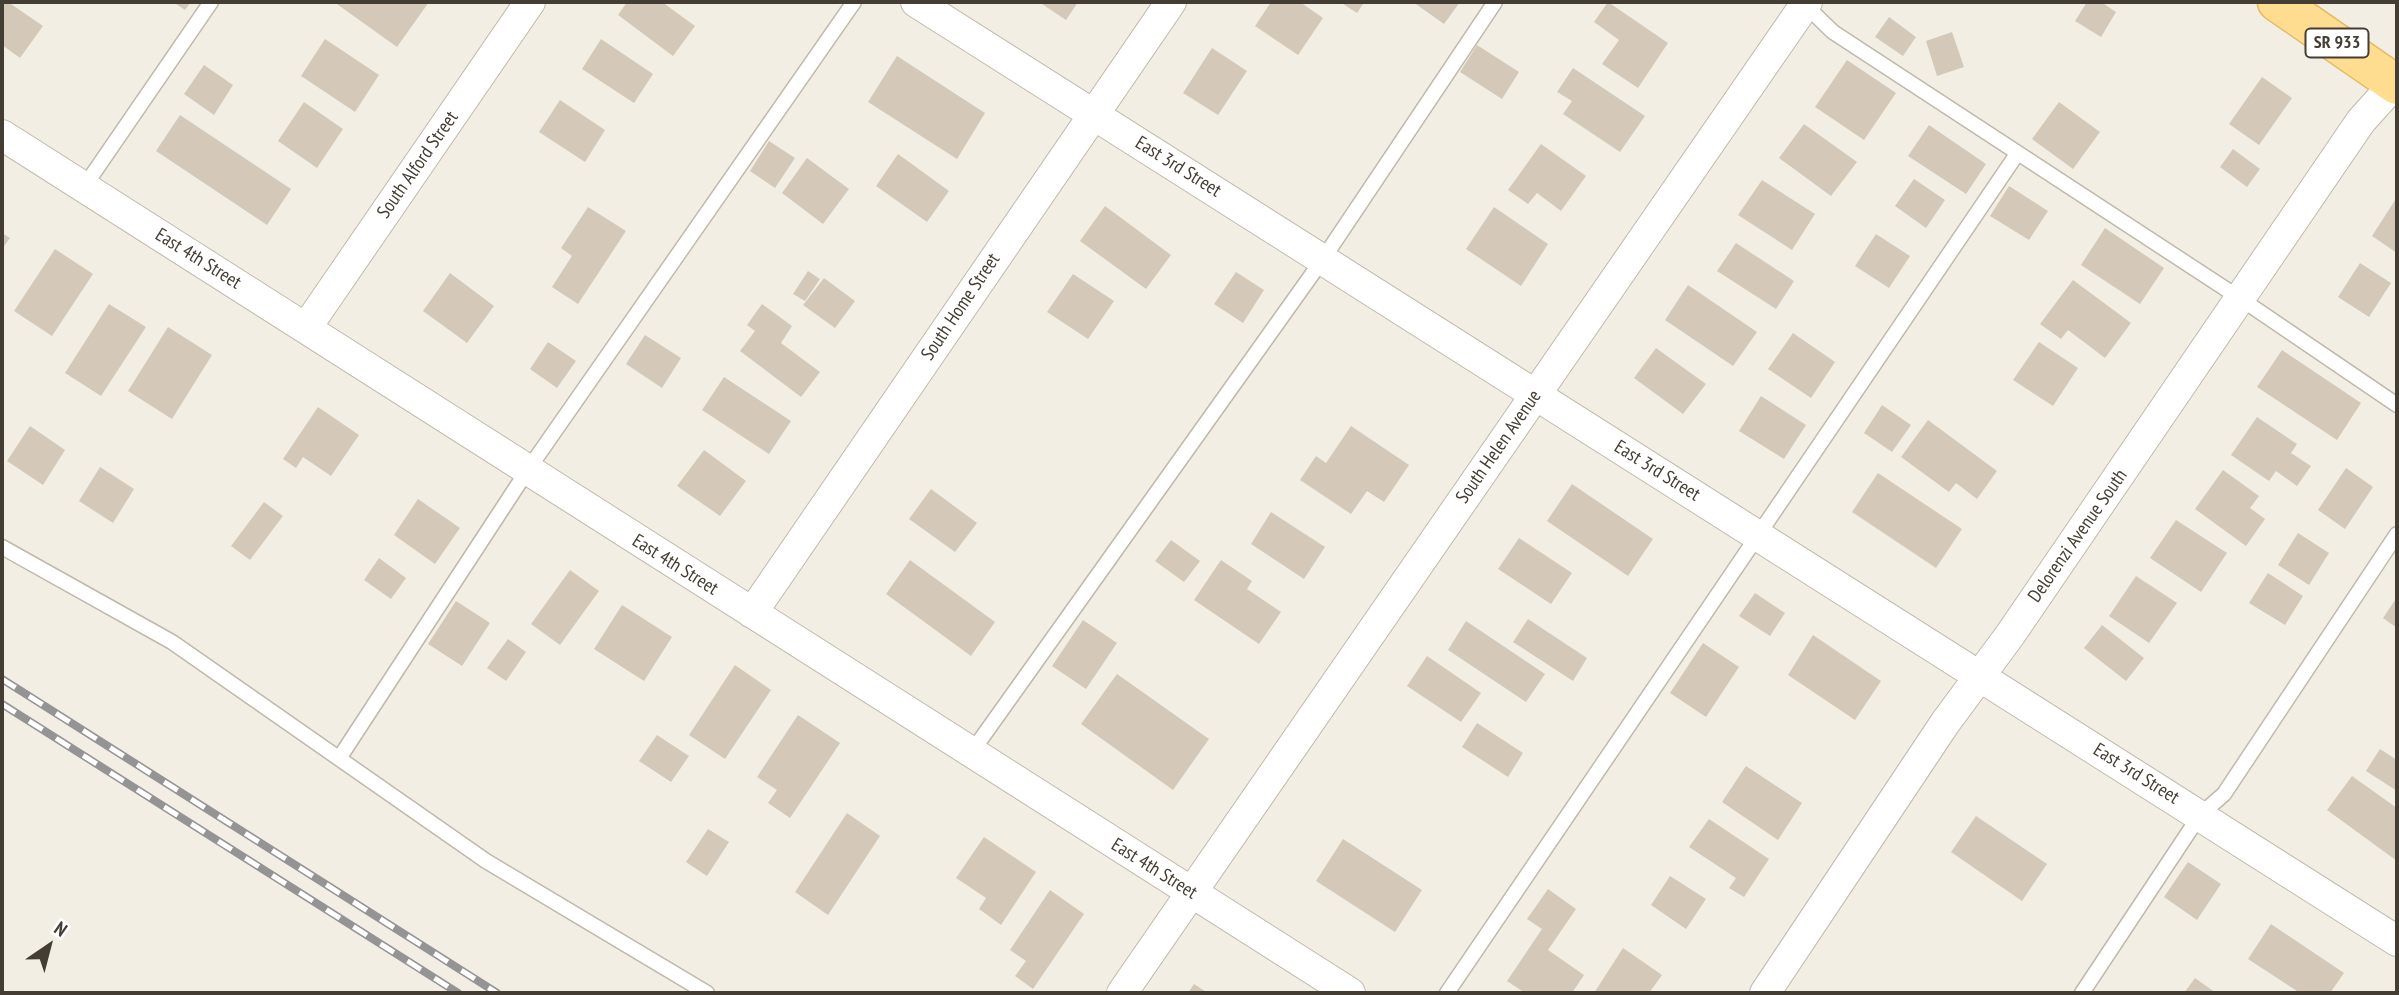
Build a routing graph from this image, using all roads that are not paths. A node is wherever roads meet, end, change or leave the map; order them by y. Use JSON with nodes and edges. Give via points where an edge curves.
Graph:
{"nodes":[{"id":1,"x":211,"y":2,"type":"edge"},
{"id":2,"x":530,"y":2,"type":"edge"},
{"id":3,"x":854,"y":2,"type":"edge"},
{"id":4,"x":916,"y":2,"type":"edge"},
{"id":5,"x":1171,"y":2,"type":"edge"},
{"id":6,"x":1495,"y":2,"type":"edge"},
{"id":7,"x":2277,"y":2,"type":"edge"},
{"id":8,"x":1804,"y":3,"type":"edge"},
{"id":9,"x":2397,"y":83,"type":"edge"},
{"id":10,"x":1094,"y":114,"type":"junction"},
{"id":11,"x":2,"y":135,"type":"edge"},
{"id":12,"x":2017,"y":154,"type":"junction"},
{"id":13,"x":84,"y":187,"type":"junction"},
{"id":14,"x":1324,"y":259,"type":"junction"},
{"id":15,"x":2241,"y":299,"type":"junction"},
{"id":16,"x":306,"y":328,"type":"junction"},
{"id":17,"x":1536,"y":395,"type":"junction"},
{"id":18,"x":2397,"y":405,"type":"edge"},
{"id":19,"x":527,"y":471,"type":"junction"},
{"id":20,"x":2397,"y":534,"type":"edge"},
{"id":21,"x":1759,"y":535,"type":"junction"},
{"id":22,"x":2,"y":547,"type":"edge"},
{"id":23,"x":752,"y":612,"type":"junction"},
{"id":24,"x":1979,"y":675,"type":"junction"},
{"id":25,"x":971,"y":753,"type":"junction"},
{"id":26,"x":340,"y":757,"type":"junction"},
{"id":27,"x":2200,"y":815,"type":"junction"},
{"id":28,"x":1192,"y":893,"type":"junction"},
{"id":29,"x":2397,"y":942,"type":"edge"},
{"id":30,"x":707,"y":993,"type":"edge"},
{"id":31,"x":1122,"y":993,"type":"edge"},
{"id":32,"x":1350,"y":993,"type":"edge"},
{"id":33,"x":1447,"y":993,"type":"edge"},
{"id":34,"x":1765,"y":993,"type":"edge"},
{"id":35,"x":2082,"y":993,"type":"edge"}],
"edges":[{"from":1,"to":13,"type":"lane"},
{"from":2,"to":16,"type":"street","name":"South Alford Street"},
{"from":3,"to":19,"type":"lane"},
{"from":4,"to":10,"type":"street","name":"East 3rd Street"},
{"from":5,"to":10,"type":"street","name":"South Home Street"},
{"from":6,"to":14,"type":"lane"},
{"from":7,"to":9,"type":"main road","number":"SR 933"},
{"from":8,"to":12,"type":"lane","via":[[1833,32]]},
{"from":8,"to":17,"type":"street","name":"South Helen Avenue"},
{"from":9,"to":15,"type":"street","name":"Delorenzi Avenue South","via":[[2361,121]]},
{"from":10,"to":14,"type":"street","name":"East 3rd Street"},
{"from":10,"to":23,"type":"street","name":"South Home Street"},
{"from":11,"to":13,"type":"street","name":"East 4th Street"},
{"from":12,"to":15,"type":"lane"},
{"from":12,"to":21,"type":"lane"},
{"from":13,"to":16,"type":"street","name":"East 4th Street"},
{"from":14,"to":17,"type":"street","name":"East 3rd Street"},
{"from":14,"to":25,"type":"lane"},
{"from":15,"to":18,"type":"lane"},
{"from":15,"to":24,"type":"street","name":"Delorenzi Avenue South"},
{"from":16,"to":19,"type":"street","name":"East 4th Street"},
{"from":17,"to":21,"type":"street","name":"East 3rd Street"},
{"from":17,"to":28,"type":"street","name":"South Helen Avenue"},
{"from":19,"to":23,"type":"street","name":"East 4th Street"},
{"from":19,"to":26,"type":"lane"},
{"from":20,"to":27,"type":"lane","via":[[2224,794]]},
{"from":21,"to":24,"type":"street","name":"East 3rd Street"},
{"from":21,"to":33,"type":"lane"},
{"from":22,"to":26,"type":"lane","via":[[172,642]]},
{"from":23,"to":25,"type":"street","name":"East 4th Street"},
{"from":24,"to":27,"type":"street","name":"East 3rd Street"},
{"from":24,"to":34,"type":"street","name":"Delorenzi Avenue South"},
{"from":25,"to":28,"type":"street","name":"East 4th Street"},
{"from":26,"to":30,"type":"lane","via":[[486,860]]},
{"from":27,"to":29,"type":"street","name":"East 3rd Street"},
{"from":27,"to":35,"type":"lane"},
{"from":28,"to":31,"type":"street","name":"South Helen Avenue"},
{"from":28,"to":32,"type":"street","name":"East 4th Street"}]}
